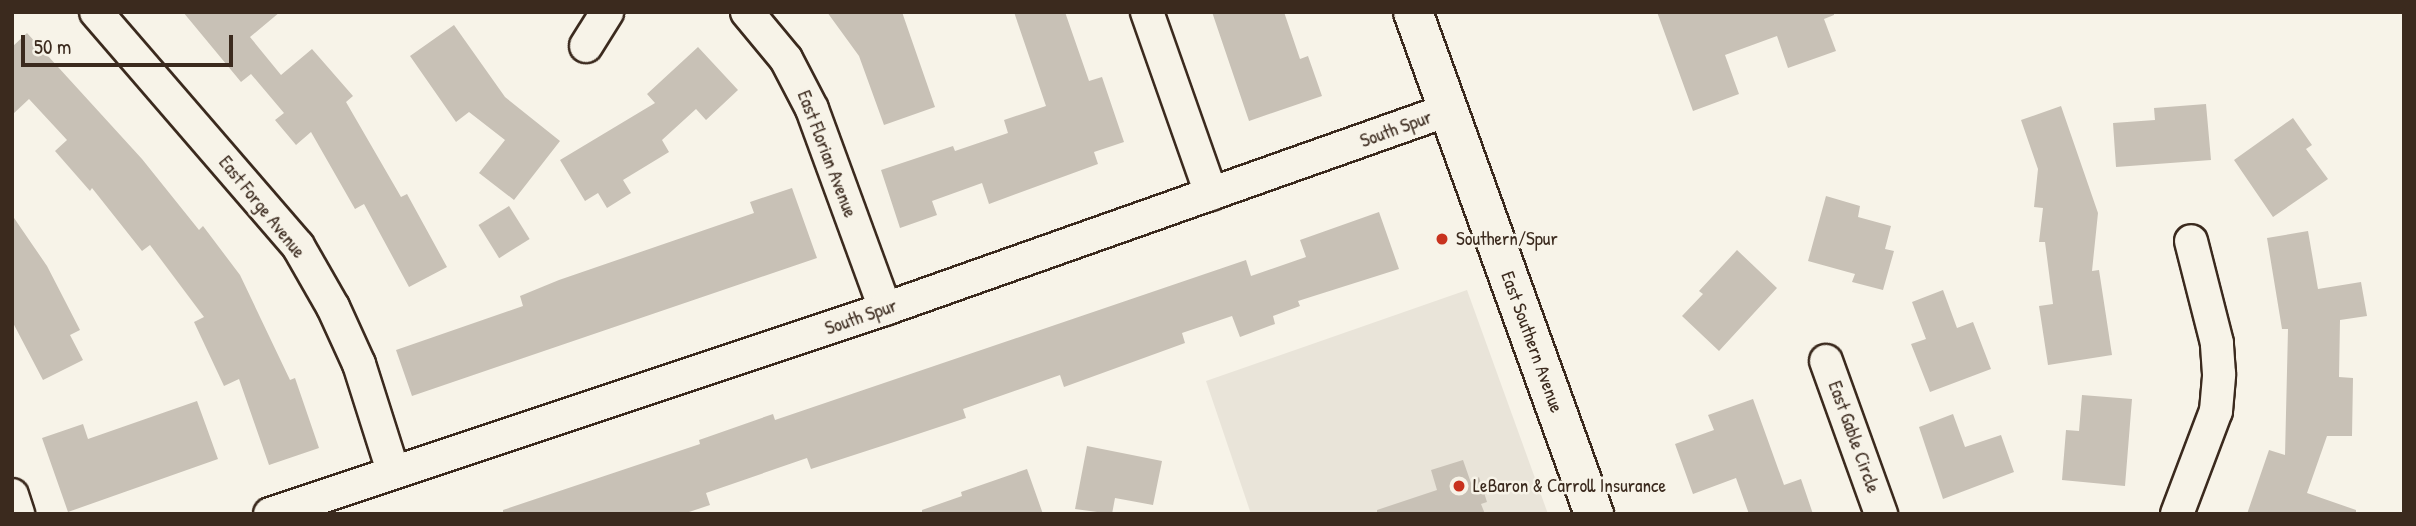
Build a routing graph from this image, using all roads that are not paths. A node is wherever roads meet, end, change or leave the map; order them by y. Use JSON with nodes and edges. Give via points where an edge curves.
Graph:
{"nodes":[{"id":1,"x":96,"y":12,"type":"edge"},
{"id":2,"x":607,"y":12,"type":"edge"},
{"id":3,"x":747,"y":12,"type":"edge"},
{"id":4,"x":1147,"y":12,"type":"edge"},
{"id":5,"x":1413,"y":12,"type":"edge"},
{"id":6,"x":586,"y":46,"type":"dead end"},
{"id":7,"x":1448,"y":110,"type":"junction"},
{"id":8,"x":1211,"y":194,"type":"junction"},
{"id":9,"x":2191,"y":241,"type":"dead end"},
{"id":10,"x":885,"y":309,"type":"junction"},
{"id":11,"x":1826,"y":360,"type":"dead end"},
{"id":12,"x":393,"y":471,"type":"junction"},
{"id":13,"x":12,"y":495,"type":"edge"},
{"id":14,"x":18,"y":514,"type":"edge"},
{"id":15,"x":270,"y":514,"type":"edge"},
{"id":16,"x":1594,"y":514,"type":"edge"},
{"id":17,"x":1881,"y":514,"type":"edge"},
{"id":18,"x":2177,"y":514,"type":"edge"}],
"edges":[{"from":1,"to":12,"type":"street","name":"East Forge Avenue","via":[[298,246],[359,364]]},
{"from":2,"to":6,"type":"street"},
{"from":3,"to":10,"type":"street","name":"East Florian Avenue","via":[[786,60],[812,109]]},
{"from":4,"to":8,"type":"street"},
{"from":5,"to":7,"type":"main road","name":"East Southern Avenue"},
{"from":7,"to":8,"type":"street","name":"South Spur"},
{"from":7,"to":16,"type":"main road","name":"East Southern Avenue"},
{"from":8,"to":10,"type":"street","name":"South Spur"},
{"from":9,"to":18,"type":"street","via":[[2217,343],[2219,374],[2216,411]]},
{"from":10,"to":12,"type":"street","name":"South Spur"},
{"from":11,"to":17,"type":"street","name":"East Gable Circle"},
{"from":12,"to":15,"type":"street","name":"South Spur"},
{"from":13,"to":14,"type":"street"}]}
